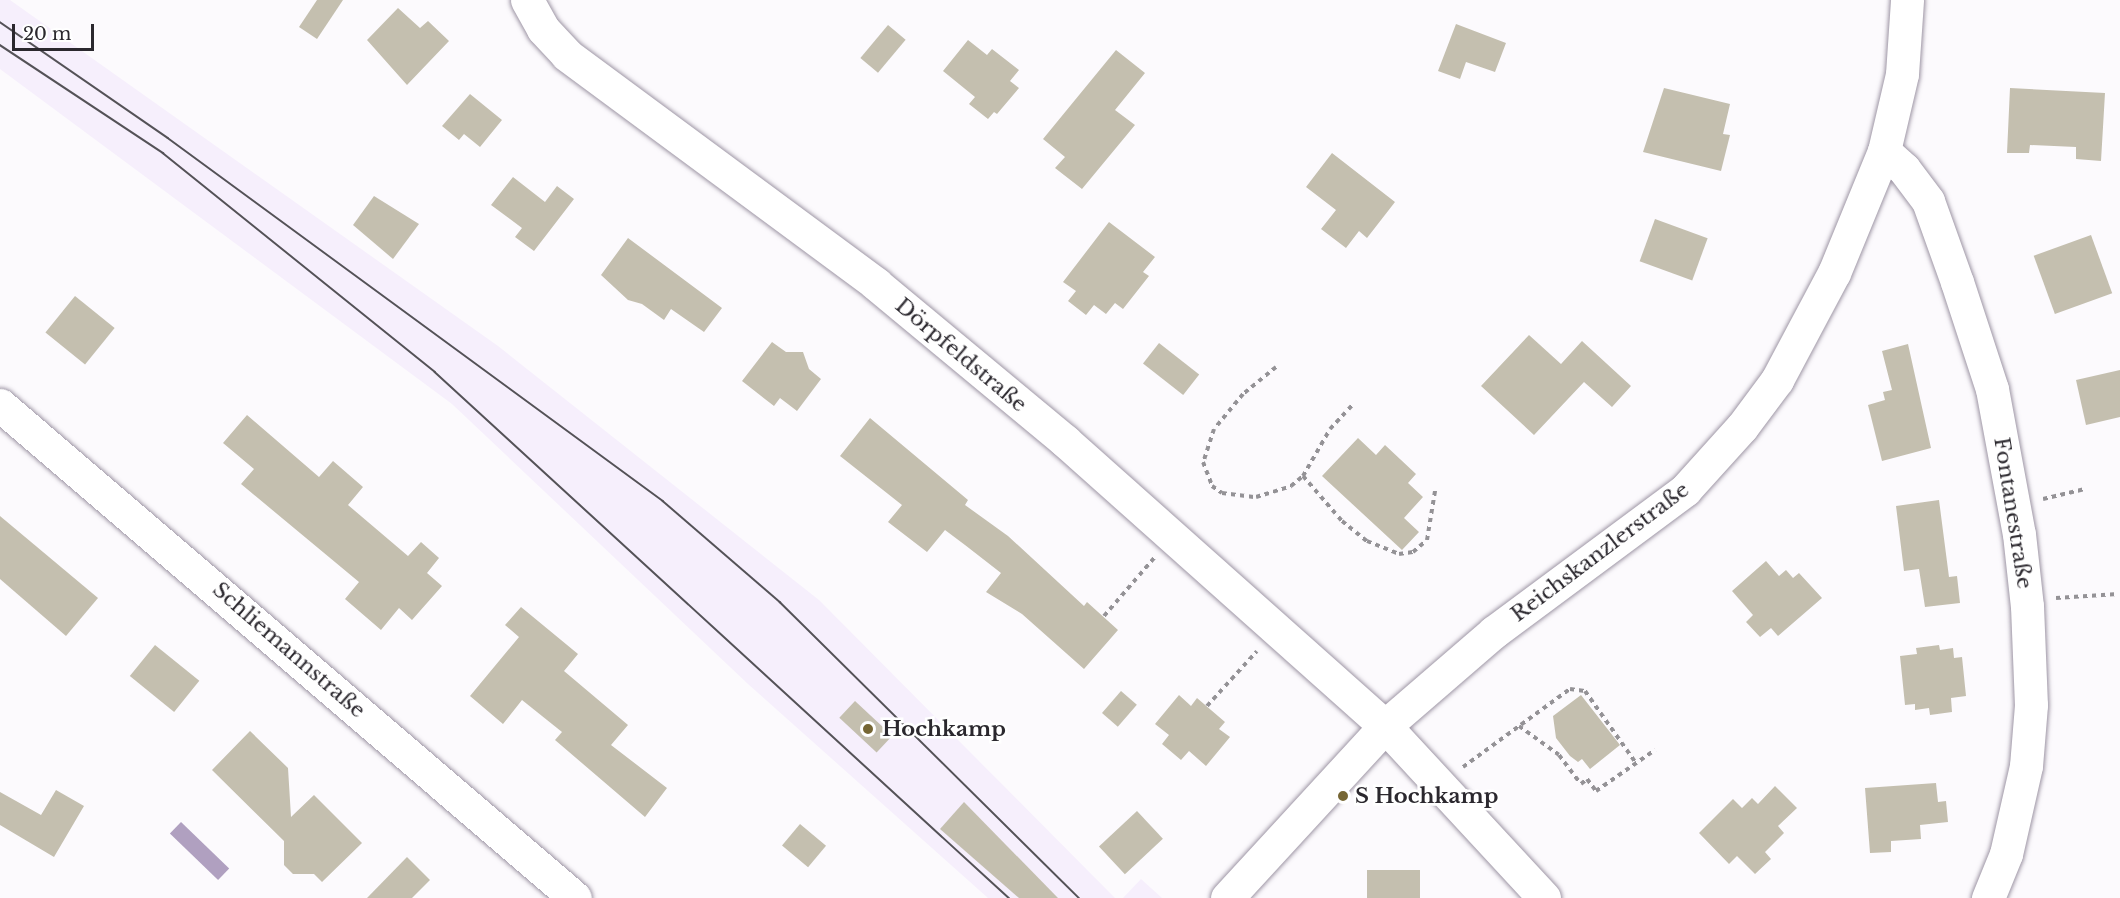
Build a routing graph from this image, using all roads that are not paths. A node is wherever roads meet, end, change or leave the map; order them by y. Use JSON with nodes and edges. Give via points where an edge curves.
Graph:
{"nodes":[{"id":1,"x":527,"y":0,"type":"edge"},
{"id":2,"x":1907,"y":0,"type":"edge"},
{"id":3,"x":1884,"y":151,"type":"junction"},
{"id":4,"x":0,"y":405,"type":"edge"},
{"id":5,"x":1385,"y":726,"type":"junction"},
{"id":6,"x":575,"y":898,"type":"edge"},
{"id":7,"x":1227,"y":898,"type":"edge"},
{"id":8,"x":1544,"y":898,"type":"edge"},
{"id":9,"x":1988,"y":898,"type":"edge"}],
"edges":[{"from":1,"to":5,"type":"street","name":"Dörpfeldstraße","via":[[543,29],[567,55],[895,299],[1065,441]]},
{"from":2,"to":3,"type":"street","name":"Reichskanzlerstraße","via":[[1902,74]]},
{"from":3,"to":5,"type":"street","name":"Reichskanzlerstraße","via":[[1834,273],[1777,380],[1716,458],[1635,530],[1494,632]]},
{"from":3,"to":9,"type":"street","name":"Fontanestraße","via":[[1904,169],[1928,201],[1957,282],[1992,389],[2019,534],[2030,672],[2027,756],[2006,854]]},
{"from":4,"to":6,"type":"street","name":"Schliemannstraße"},
{"from":5,"to":7,"type":"street","name":"Reichskanzlerstraße"},
{"from":5,"to":8,"type":"street"}]}
